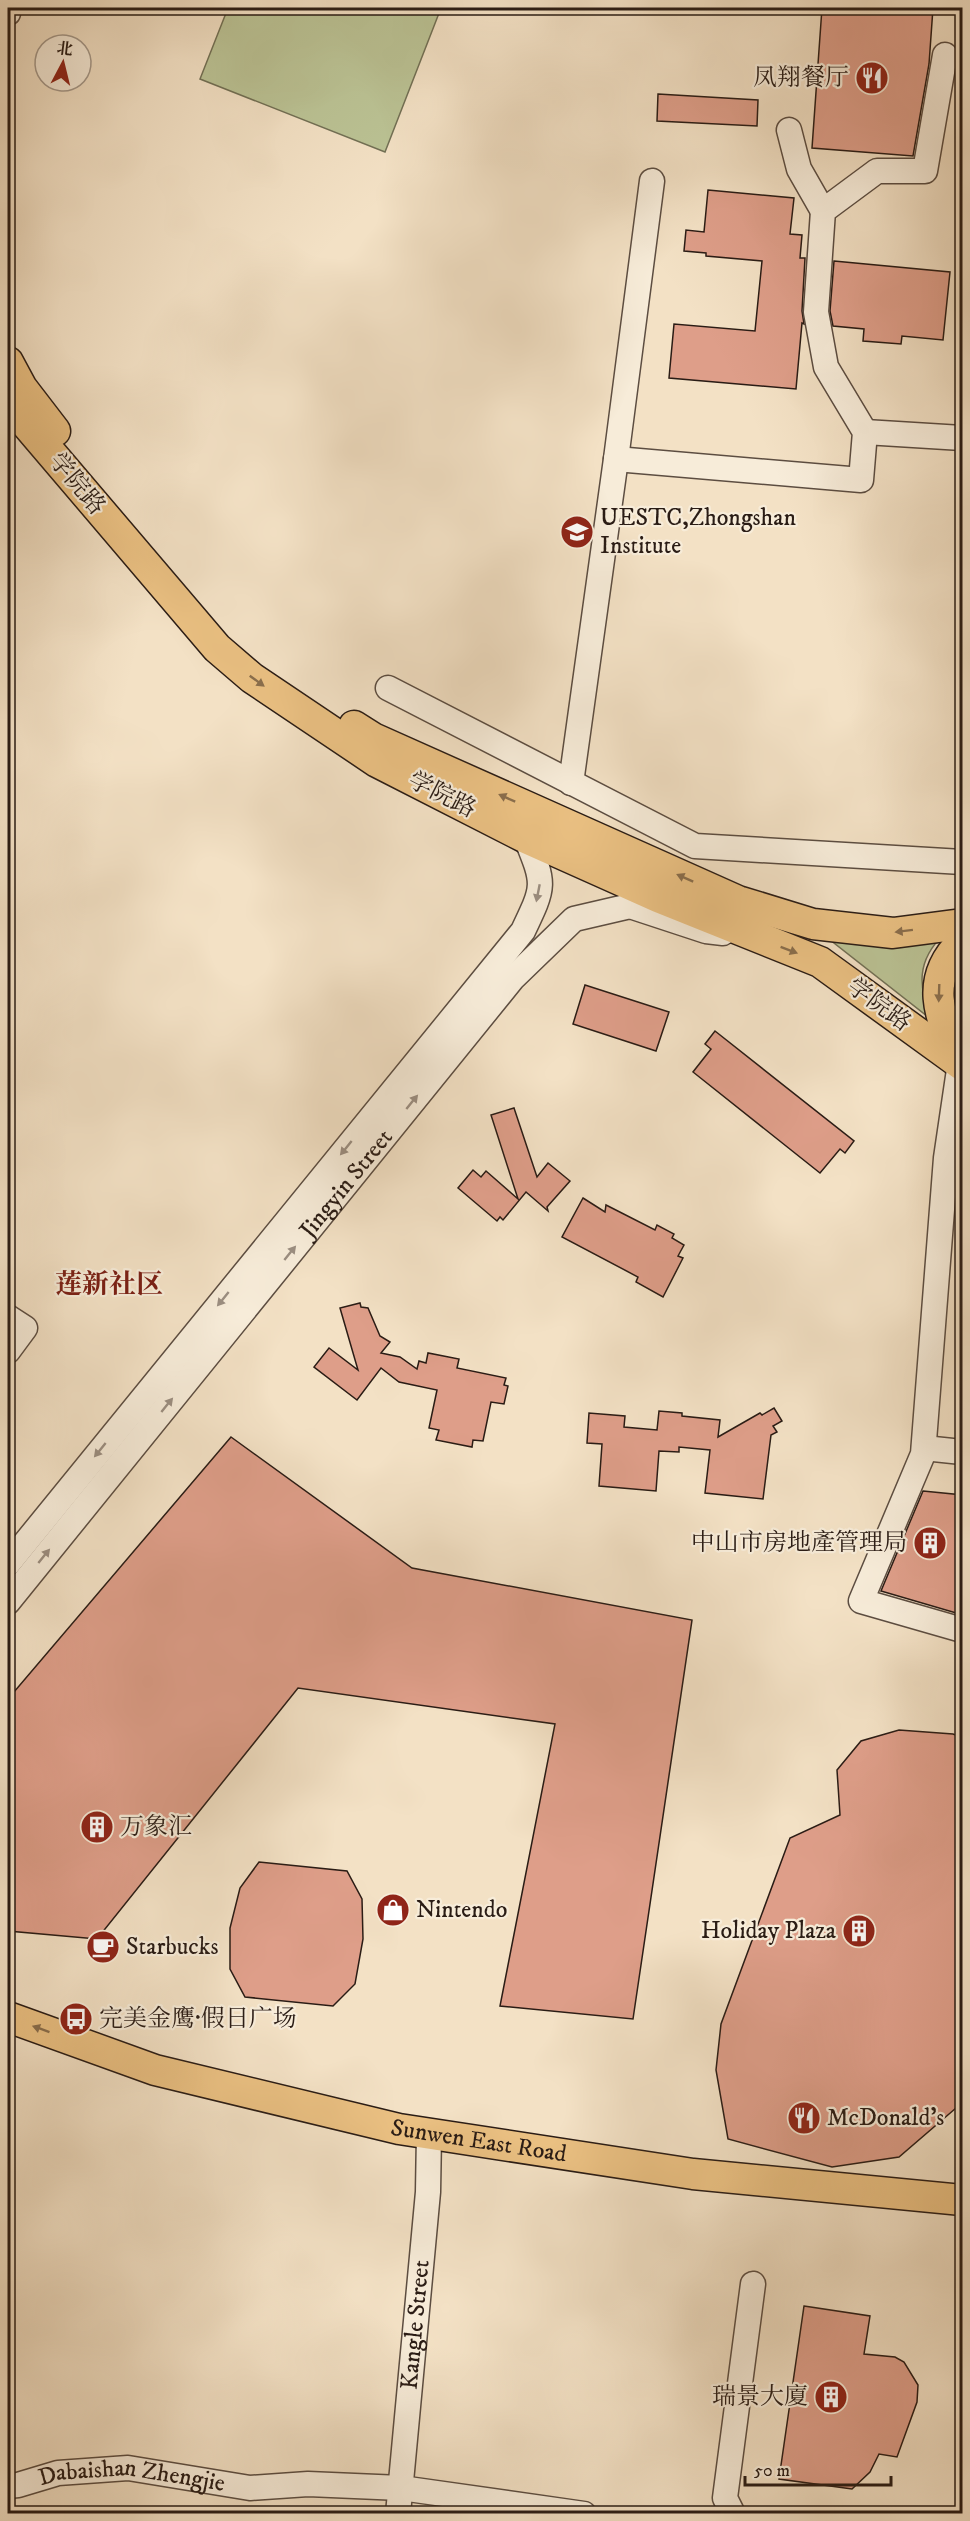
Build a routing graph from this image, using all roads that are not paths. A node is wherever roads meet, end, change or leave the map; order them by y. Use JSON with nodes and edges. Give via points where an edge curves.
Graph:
{"nodes":[{"id":1,"x":9,"y":8,"type":"edge"},
{"id":2,"x":8,"y":13,"type":"edge"},
{"id":3,"x":945,"y":55,"type":"dead end"},
{"id":4,"x":789,"y":130,"type":"dead end"},
{"id":5,"x":652,"y":181,"type":"dead end"},
{"id":6,"x":823,"y":211,"type":"junction"},
{"id":7,"x":8,"y":362,"type":"edge"},
{"id":8,"x":8,"y":389,"type":"edge"},
{"id":9,"x":22,"y":412,"type":"edge"},
{"id":10,"x":865,"y":432,"type":"junction"},
{"id":11,"x":963,"y":438,"type":"edge"},
{"id":12,"x":616,"y":459,"type":"junction"},
{"id":13,"x":388,"y":688,"type":"dead end"},
{"id":14,"x":571,"y":783,"type":"junction"},
{"id":15,"x":526,"y":838,"type":"junction"},
{"id":16,"x":963,"y":862,"type":"edge"},
{"id":17,"x":963,"y":924,"type":"edge"},
{"id":18,"x":758,"y":938,"type":"junction"},
{"id":19,"x":963,"y":942,"type":"edge"},
{"id":20,"x":961,"y":1064,"type":"edge"},
{"id":21,"x":955,"y":1158,"type":"edge"},
{"id":22,"x":8,"y":1317,"type":"edge"},
{"id":23,"x":8,"y":1351,"type":"edge"},
{"id":24,"x":924,"y":1448,"type":"junction"},
{"id":25,"x":963,"y":1452,"type":"edge"},
{"id":26,"x":8,"y":1564,"type":"edge"},
{"id":27,"x":8,"y":1602,"type":"edge"},
{"id":28,"x":963,"y":1630,"type":"edge"},
{"id":29,"x":8,"y":2017,"type":"edge"},
{"id":30,"x":8,"y":2038,"type":"edge"},
{"id":31,"x":429,"y":2143,"type":"junction"},
{"id":32,"x":963,"y":2200,"type":"edge"},
{"id":33,"x":963,"y":2216,"type":"edge"},
{"id":34,"x":753,"y":2284,"type":"dead end"},
{"id":35,"x":8,"y":2486,"type":"edge"},
{"id":36,"x":401,"y":2488,"type":"junction"},
{"id":37,"x":398,"y":2514,"type":"edge"},
{"id":38,"x":584,"y":2514,"type":"edge"},
{"id":39,"x":733,"y":2514,"type":"edge"}],
"edges":[{"from":1,"to":2,"type":"street"},
{"from":3,"to":6,"type":"street","via":[[925,171],[877,171]]},
{"from":4,"to":6,"type":"street","via":[[799,169]]},
{"from":5,"to":12,"type":"street"},
{"from":6,"to":10,"type":"street","via":[[816,312],[826,367]]},
{"from":7,"to":9,"type":"main road"},
{"from":8,"to":9,"type":"main road"},
{"from":9,"to":15,"type":"main road","name":"学院路","one_way":true,"via":[[217,648],[252,678],[377,762]]},
{"from":17,"to":9,"type":"main road","name":"学院路","one_way":true,"via":[[893,933],[813,924],[738,902],[373,738],[250,651]]},
{"from":10,"to":11,"type":"street"},
{"from":10,"to":12,"type":"street","via":[[861,480]]},
{"from":12,"to":14,"type":"street"},
{"from":13,"to":14,"type":"street"},
{"from":14,"to":16,"type":"street","via":[[695,846]]},
{"from":15,"to":18,"type":"main road","name":"学院路"},
{"from":15,"to":26,"type":"street","name":"Jingyin Street","one_way":true,"via":[[541,874],[540,897],[523,931]]},
{"from":18,"to":20,"type":"main road","name":"学院路","one_way":true,"via":[[820,962]]},
{"from":27,"to":18,"type":"street","name":"Jingyin Street","one_way":true,"via":[[513,978],[574,919],[630,906],[706,931]]},
{"from":19,"to":20,"type":"main road","one_way":true,"via":[[941,972],[937,995],[941,1020]]},
{"from":20,"to":21,"type":"street"},
{"from":21,"to":24,"type":"street"},
{"from":22,"to":23,"type":"street","via":[[25,1328]]},
{"from":24,"to":25,"type":"street"},
{"from":24,"to":28,"type":"street","via":[[861,1601]]},
{"from":31,"to":29,"type":"main road","name":"Sunwen East Road","one_way":true,"via":[[352,2118],[155,2070]]},
{"from":30,"to":31,"type":"main road","name":"Sunwen East Road","via":[[154,2089]]},
{"from":31,"to":32,"type":"main road","name":"Sunwen East Road"},
{"from":31,"to":33,"type":"main road","name":"Sunwen East Road","via":[[464,2158],[672,2186]]},
{"from":31,"to":36,"type":"street","name":"Kangle Street"},
{"from":34,"to":39,"type":"street","via":[[725,2498]]},
{"from":35,"to":36,"type":"street","name":"Dabaishan Zhengjie","via":[[58,2473],[128,2468],[250,2488],[308,2484]]},
{"from":36,"to":37,"type":"street","name":"Kangle Street"},
{"from":36,"to":38,"type":"street","name":"Dabaishan Zhengjie"}]}
